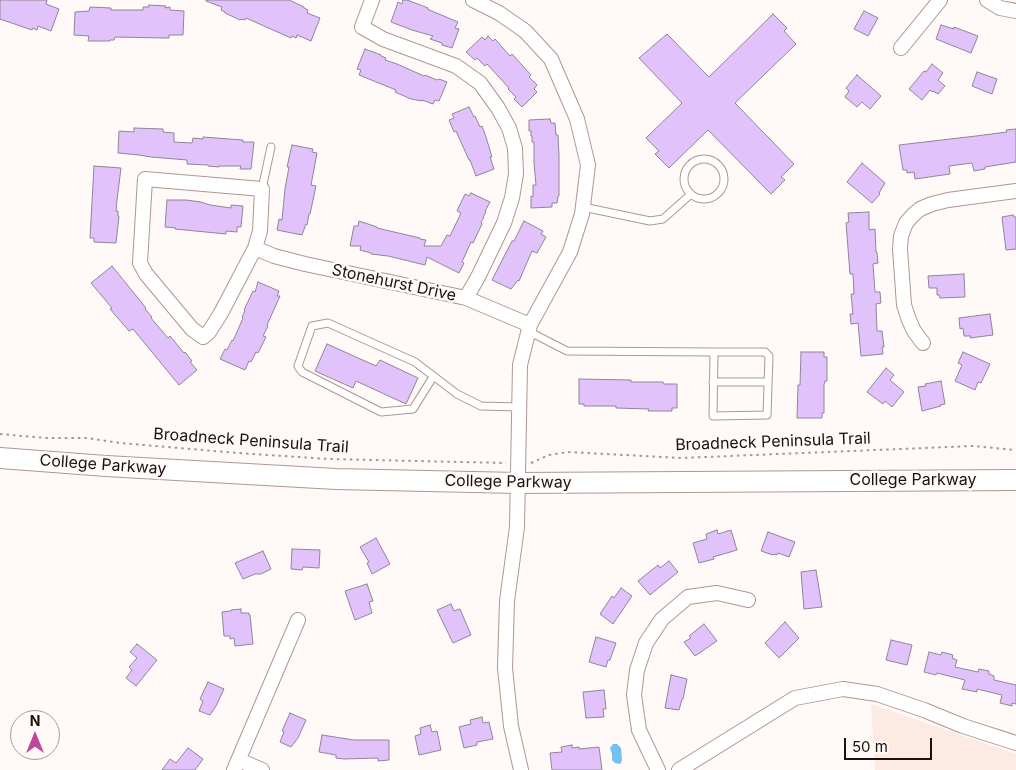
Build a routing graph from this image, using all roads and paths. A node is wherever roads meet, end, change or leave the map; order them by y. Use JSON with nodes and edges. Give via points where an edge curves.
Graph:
{"nodes":[{"id":1,"x":372,"y":0,"type":"edge"},
{"id":2,"x":473,"y":0,"type":"edge"},
{"id":3,"x":940,"y":0,"type":"edge"},
{"id":4,"x":987,"y":0,"type":"edge"},
{"id":5,"x":1016,"y":11,"type":"edge"},
{"id":6,"x":901,"y":48,"type":"dead end"},
{"id":7,"x":271,"y":147,"type":"dead end"},
{"id":8,"x":262,"y":189,"type":"junction"},
{"id":9,"x":1016,"y":191,"type":"edge"},
{"id":10,"x":691,"y":194,"type":"junction"},
{"id":11,"x":583,"y":207,"type":"junction"},
{"id":12,"x":255,"y":248,"type":"junction"},
{"id":13,"x":466,"y":298,"type":"junction"},
{"id":14,"x":529,"y":328,"type":"junction"},
{"id":15,"x":923,"y":344,"type":"dead end"},
{"id":16,"x":714,"y":352,"type":"junction"},
{"id":17,"x":433,"y":377,"type":"junction"},
{"id":18,"x":713,"y":382,"type":"junction"},
{"id":19,"x":768,"y":382,"type":"junction"},
{"id":20,"x":518,"y":408,"type":"junction"},
{"id":21,"x":0,"y":434,"type":"edge"},
{"id":22,"x":1016,"y":450,"type":"edge"},
{"id":23,"x":0,"y":458,"type":"edge"},
{"id":24,"x":502,"y":463,"type":"dead end"},
{"id":25,"x":532,"y":463,"type":"dead end"},
{"id":26,"x":1016,"y":480,"type":"edge"},
{"id":27,"x":518,"y":483,"type":"junction"},
{"id":28,"x":748,"y":600,"type":"dead end"},
{"id":29,"x":298,"y":620,"type":"dead end"},
{"id":30,"x":1016,"y":743,"type":"edge"},
{"id":31,"x":236,"y":765,"type":"edge"},
{"id":32,"x":517,"y":769,"type":"edge"},
{"id":33,"x":262,"y":770,"type":"edge"},
{"id":34,"x":658,"y":770,"type":"edge"},
{"id":35,"x":679,"y":770,"type":"edge"}],
"edges":[{"from":1,"to":13,"type":"street","via":[[362,27],[383,39],[456,66],[480,83],[510,128],[516,174],[512,198],[504,222]]},
{"from":2,"to":11,"type":"street","via":[[500,13],[525,31],[551,59],[577,119],[588,165]]},
{"from":3,"to":6,"type":"street"},
{"from":4,"to":5,"type":"street","via":[[1000,8]]},
{"from":7,"to":8,"type":"lane"},
{"from":8,"to":12,"type":"street","via":[[260,230]]},
{"from":8,"to":12,"type":"street","via":[[144,179],[140,263],[192,329],[203,337],[221,313]]},
{"from":9,"to":15,"type":"street","via":[[932,204],[920,209],[906,223],[900,249],[904,305]]},
{"from":10,"to":10,"type":"lane","via":[[702,199],[718,194],[724,179],[717,164],[701,160],[687,169],[685,185]]},
{"from":10,"to":11,"type":"lane","via":[[663,219],[650,221]]},
{"from":11,"to":14,"type":"street","via":[[570,252]]},
{"from":12,"to":13,"type":"street","name":"Stonehurst Drive","via":[[306,264]]},
{"from":13,"to":14,"type":"street","name":"Stonehurst Drive"},
{"from":14,"to":16,"type":"lane","via":[[567,352]]},
{"from":14,"to":20,"type":"street","via":[[520,365]]},
{"from":16,"to":18,"type":"lane"},
{"from":16,"to":19,"type":"lane","via":[[765,352],[769,356]]},
{"from":17,"to":17,"type":"lane","via":[[414,362],[328,323],[312,326],[298,366],[302,372],[381,412],[413,409]]},
{"from":17,"to":20,"type":"lane","via":[[481,406]]},
{"from":18,"to":19,"type":"lane"},
{"from":18,"to":19,"type":"lane","via":[[713,416],[768,415]]},
{"from":20,"to":27,"type":"street"},
{"from":21,"to":24,"type":"path","name":"Broadneck Peninsula Trail","via":[[87,438],[320,459]]},
{"from":22,"to":25,"type":"path","name":"Broadneck Peninsula Trail","via":[[974,446],[681,458],[568,452]]},
{"from":23,"to":27,"type":"main road","name":"College Parkway","via":[[336,479]]},
{"from":26,"to":27,"type":"main road","name":"College Parkway"},
{"from":27,"to":32,"type":"street","via":[[517,527],[507,601],[505,668]]},
{"from":28,"to":34,"type":"street","via":[[718,593],[688,597],[662,619],[646,643],[637,670],[634,695],[639,730]]},
{"from":29,"to":31,"type":"street"},
{"from":30,"to":35,"type":"street","via":[[878,694],[843,689],[795,698]]},
{"from":31,"to":33,"type":"street"}]}
